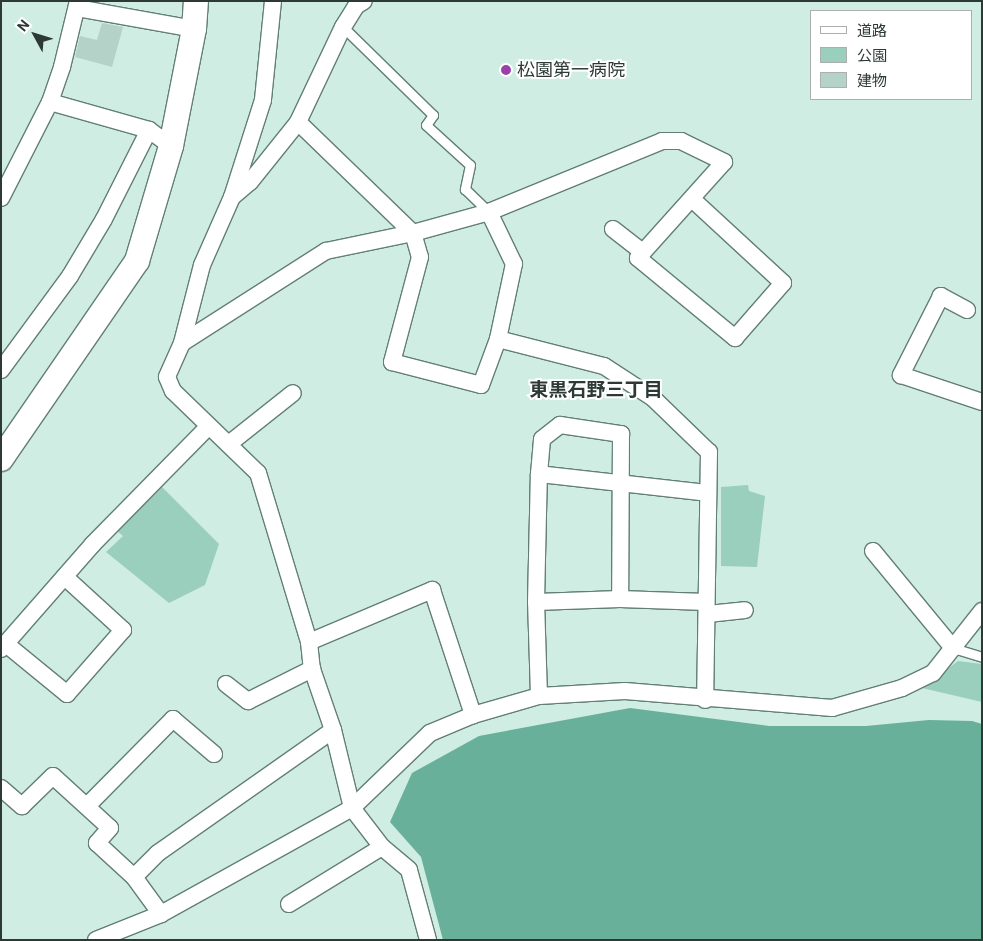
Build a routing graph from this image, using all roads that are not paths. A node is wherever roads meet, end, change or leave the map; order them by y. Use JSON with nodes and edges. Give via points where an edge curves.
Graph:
{"nodes":[{"id":1,"x":196,"y":1,"type":"edge"},
{"id":2,"x":273,"y":1,"type":"edge"},
{"id":3,"x":364,"y":1,"type":"edge"},
{"id":4,"x":77,"y":5,"type":"edge"},
{"id":5,"x":343,"y":27,"type":"junction"},
{"id":6,"x":194,"y":29,"type":"junction"},
{"id":7,"x":50,"y":102,"type":"junction"},
{"id":8,"x":298,"y":122,"type":"junction"},
{"id":9,"x":149,"y":130,"type":"junction"},
{"id":10,"x":171,"y":146,"type":"junction"},
{"id":11,"x":232,"y":197,"type":"junction"},
{"id":12,"x":1,"y":198,"type":"edge"},
{"id":13,"x":692,"y":199,"type":"junction"},
{"id":14,"x":489,"y":212,"type":"junction"},
{"id":15,"x":613,"y":229,"type":"dead end"},
{"id":16,"x":413,"y":233,"type":"junction"},
{"id":17,"x":642,"y":252,"type":"junction"},
{"id":18,"x":967,"y":310,"type":"dead end"},
{"id":19,"x":498,"y":340,"type":"junction"},
{"id":20,"x":182,"y":343,"type":"junction"},
{"id":21,"x":1,"y":370,"type":"edge"},
{"id":22,"x":293,"y":393,"type":"dead end"},
{"id":23,"x":982,"y":402,"type":"edge"},
{"id":24,"x":209,"y":426,"type":"junction"},
{"id":25,"x":230,"y":443,"type":"junction"},
{"id":26,"x":1,"y":458,"type":"edge"},
{"id":27,"x":539,"y":474,"type":"junction"},
{"id":28,"x":622,"y":484,"type":"junction"},
{"id":29,"x":708,"y":493,"type":"junction"},
{"id":30,"x":873,"y":551,"type":"dead end"},
{"id":31,"x":64,"y":577,"type":"junction"},
{"id":32,"x":620,"y":599,"type":"junction"},
{"id":33,"x":536,"y":602,"type":"junction"},
{"id":34,"x":707,"y":608,"type":"junction"},
{"id":35,"x":745,"y":610,"type":"dead end"},
{"id":36,"x":982,"y":611,"type":"edge"},
{"id":37,"x":309,"y":642,"type":"junction"},
{"id":38,"x":4,"y":646,"type":"edge"},
{"id":39,"x":953,"y":648,"type":"junction"},
{"id":40,"x":982,"y":656,"type":"edge"},
{"id":41,"x":312,"y":669,"type":"junction"},
{"id":42,"x":226,"y":684,"type":"dead end"},
{"id":43,"x":539,"y":696,"type":"junction"},
{"id":44,"x":705,"y":700,"type":"junction"},
{"id":45,"x":473,"y":715,"type":"junction"},
{"id":46,"x":333,"y":730,"type":"junction"},
{"id":47,"x":214,"y":754,"type":"dead end"},
{"id":48,"x":1,"y":788,"type":"edge"},
{"id":49,"x":88,"y":805,"type":"junction"},
{"id":50,"x":352,"y":808,"type":"junction"},
{"id":51,"x":382,"y":846,"type":"junction"},
{"id":52,"x":134,"y":877,"type":"junction"},
{"id":53,"x":289,"y":904,"type":"dead end"},
{"id":54,"x":162,"y":914,"type":"junction"},
{"id":55,"x":96,"y":940,"type":"edge"},
{"id":56,"x":428,"y":940,"type":"edge"}],
"edges":[{"from":1,"to":6,"type":"street"},
{"from":2,"to":11,"type":"street","via":[[263,100]]},
{"from":3,"to":5,"type":"street","via":[[356,6]]},
{"from":4,"to":6,"type":"street"},
{"from":4,"to":7,"type":"street"},
{"from":5,"to":8,"type":"street"},
{"from":5,"to":14,"type":"lane","via":[[433,115],[426,125],[470,165],[465,189]]},
{"from":6,"to":10,"type":"street"},
{"from":7,"to":9,"type":"street"},
{"from":7,"to":12,"type":"street"},
{"from":8,"to":11,"type":"street","via":[[250,182]]},
{"from":8,"to":16,"type":"street"},
{"from":9,"to":10,"type":"street"},
{"from":9,"to":21,"type":"street","via":[[104,219],[70,276]]},
{"from":10,"to":26,"type":"street","via":[[137,261]]},
{"from":11,"to":20,"type":"street","via":[[202,265]]},
{"from":13,"to":14,"type":"street","via":[[724,162],[681,142],[662,141]]},
{"from":13,"to":17,"type":"street"},
{"from":13,"to":17,"type":"street","via":[[783,283],[735,338],[638,258]]},
{"from":14,"to":16,"type":"street"},
{"from":14,"to":19,"type":"street","via":[[514,264]]},
{"from":15,"to":17,"type":"street"},
{"from":16,"to":19,"type":"street","via":[[420,257],[392,362],[481,385]]},
{"from":16,"to":20,"type":"street","via":[[326,251]]},
{"from":18,"to":23,"type":"street","via":[[940,296],[900,375]]},
{"from":19,"to":29,"type":"street","via":[[604,366],[653,398],[709,452]]},
{"from":20,"to":24,"type":"street","via":[[167,377],[173,391]]},
{"from":22,"to":25,"type":"street"},
{"from":24,"to":25,"type":"street"},
{"from":24,"to":31,"type":"street"},
{"from":25,"to":37,"type":"street","via":[[258,473]]},
{"from":27,"to":28,"type":"street"},
{"from":27,"to":28,"type":"street","via":[[542,439],[560,425],[622,434]]},
{"from":27,"to":33,"type":"street"},
{"from":28,"to":29,"type":"street"},
{"from":28,"to":32,"type":"street"},
{"from":29,"to":34,"type":"street"},
{"from":30,"to":39,"type":"street"},
{"from":31,"to":38,"type":"street"},
{"from":31,"to":38,"type":"street","via":[[122,630],[86,673],[67,694]]},
{"from":32,"to":33,"type":"street"},
{"from":32,"to":34,"type":"street"},
{"from":33,"to":43,"type":"street"},
{"from":34,"to":35,"type":"street"},
{"from":34,"to":44,"type":"street"},
{"from":36,"to":39,"type":"street"},
{"from":37,"to":41,"type":"street"},
{"from":37,"to":45,"type":"street","via":[[432,590]]},
{"from":39,"to":40,"type":"lane"},
{"from":39,"to":44,"type":"street","via":[[932,673],[902,688],[832,708]]},
{"from":41,"to":42,"type":"street","via":[[248,701]]},
{"from":41,"to":46,"type":"street"},
{"from":43,"to":44,"type":"street","via":[[625,691]]},
{"from":43,"to":45,"type":"street"},
{"from":45,"to":50,"type":"street","via":[[430,733]]},
{"from":46,"to":50,"type":"street"},
{"from":46,"to":52,"type":"street","via":[[158,853]]},
{"from":47,"to":49,"type":"street","via":[[173,719]]},
{"from":48,"to":49,"type":"street","via":[[22,806],[53,776]]},
{"from":49,"to":52,"type":"street","via":[[110,828],[97,843]]},
{"from":50,"to":51,"type":"street"},
{"from":50,"to":54,"type":"street"},
{"from":51,"to":53,"type":"street"},
{"from":51,"to":56,"type":"street","via":[[409,870]]},
{"from":52,"to":54,"type":"street"},
{"from":54,"to":55,"type":"street"}]}
